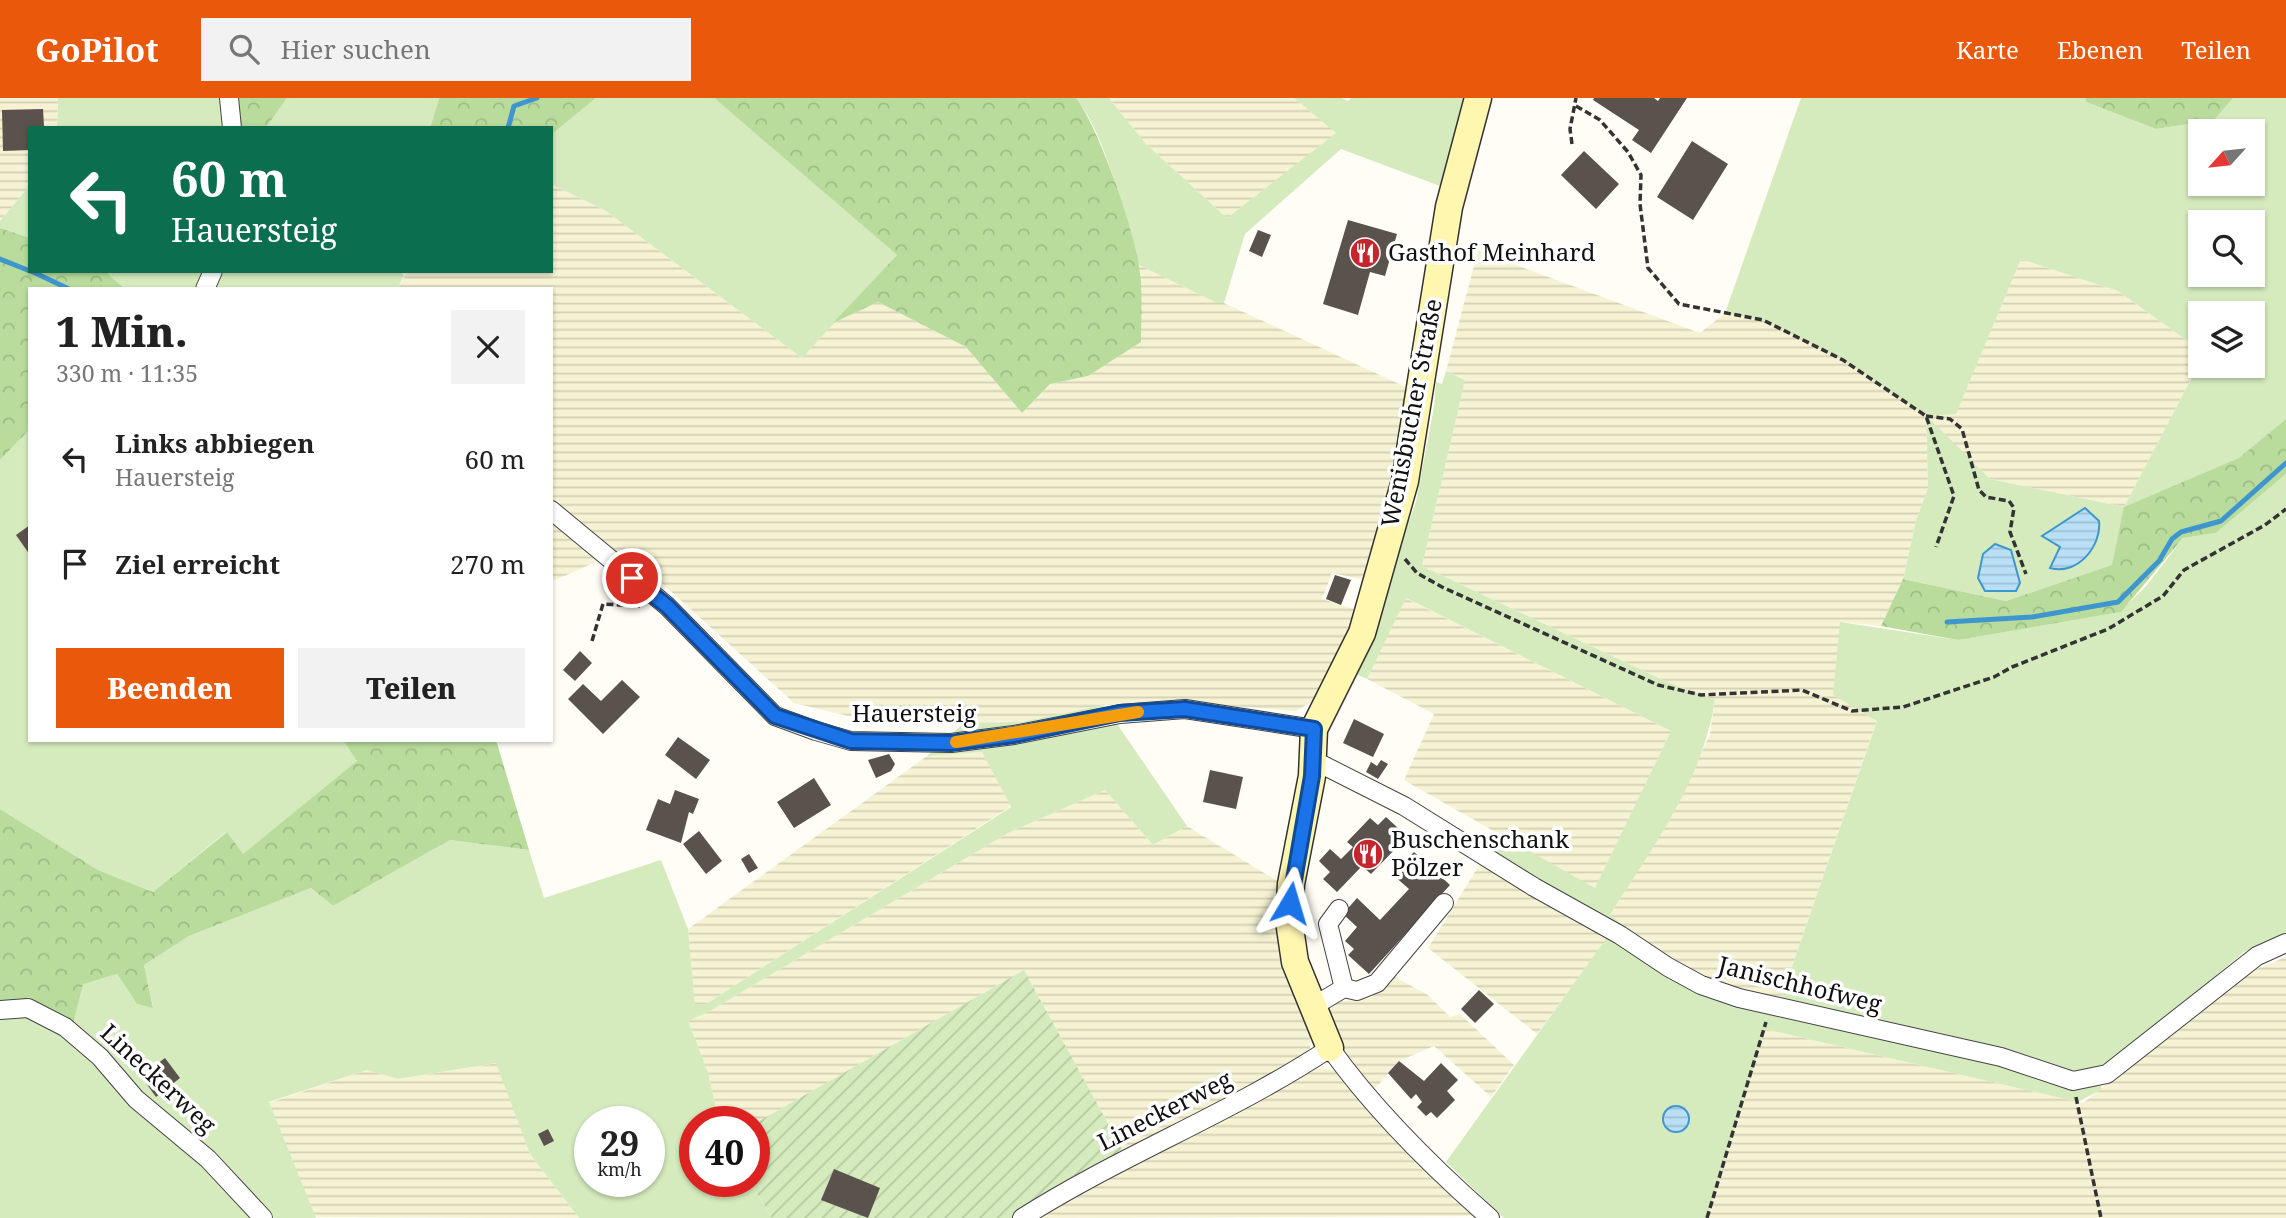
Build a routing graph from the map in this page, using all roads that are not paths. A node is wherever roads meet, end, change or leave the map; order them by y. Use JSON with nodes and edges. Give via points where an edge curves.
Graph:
{"nodes":[{"id":1,"x":229,"y":98,"type":"edge"},
{"id":2,"x":1478,"y":98,"type":"edge"},
{"id":3,"x":232,"y":126,"type":"edge"},
{"id":4,"x":553,"y":512,"type":"edge"},
{"id":5,"x":1314,"y":729,"type":"junction"},
{"id":6,"x":1313,"y":760,"type":"junction"},
{"id":7,"x":1444,"y":903,"type":"dead end"},
{"id":8,"x":1339,"y":909,"type":"dead end"},
{"id":9,"x":2286,"y":943,"type":"edge"},
{"id":10,"x":1344,"y":988,"type":"junction"},
{"id":11,"x":1312,"y":1007,"type":"junction"},
{"id":12,"x":0,"y":1010,"type":"edge"},
{"id":13,"x":1331,"y":1048,"type":"junction"},
{"id":14,"x":263,"y":1218,"type":"edge"},
{"id":15,"x":1022,"y":1218,"type":"edge"},
{"id":16,"x":1490,"y":1218,"type":"edge"}],
"edges":[{"from":1,"to":3,"type":"street"},
{"from":2,"to":5,"type":"street","name":"Wenisbucher Straße","via":[[1449,206],[1405,481],[1362,633]]},
{"from":4,"to":5,"type":"street","name":"Hauersteig","via":[[667,606],[775,716],[851,741],[951,743],[1120,713],[1185,709]]},
{"from":5,"to":6,"type":"street","name":"Wenisbucher Straße"},
{"from":6,"to":9,"type":"street","name":"Janischhofweg","via":[[1404,806],[1701,985],[1771,1006],[2001,1057],[2073,1081],[2107,1074],[2257,956]]},
{"from":6,"to":11,"type":"street","name":"Wenisbucher Straße","via":[[1289,921],[1295,962]]},
{"from":7,"to":10,"type":"street","via":[[1377,983],[1357,991]]},
{"from":8,"to":10,"type":"street","via":[[1328,924]]},
{"from":10,"to":11,"type":"street"},
{"from":11,"to":13,"type":"street","name":"Wenisbucher Straße"},
{"from":12,"to":14,"type":"street","name":"Lineckerweg","via":[[28,1008],[65,1027],[100,1057],[136,1098],[208,1159]]},
{"from":13,"to":15,"type":"street","name":"Lineckerweg"},
{"from":13,"to":16,"type":"street","via":[[1424,1157]]}]}
